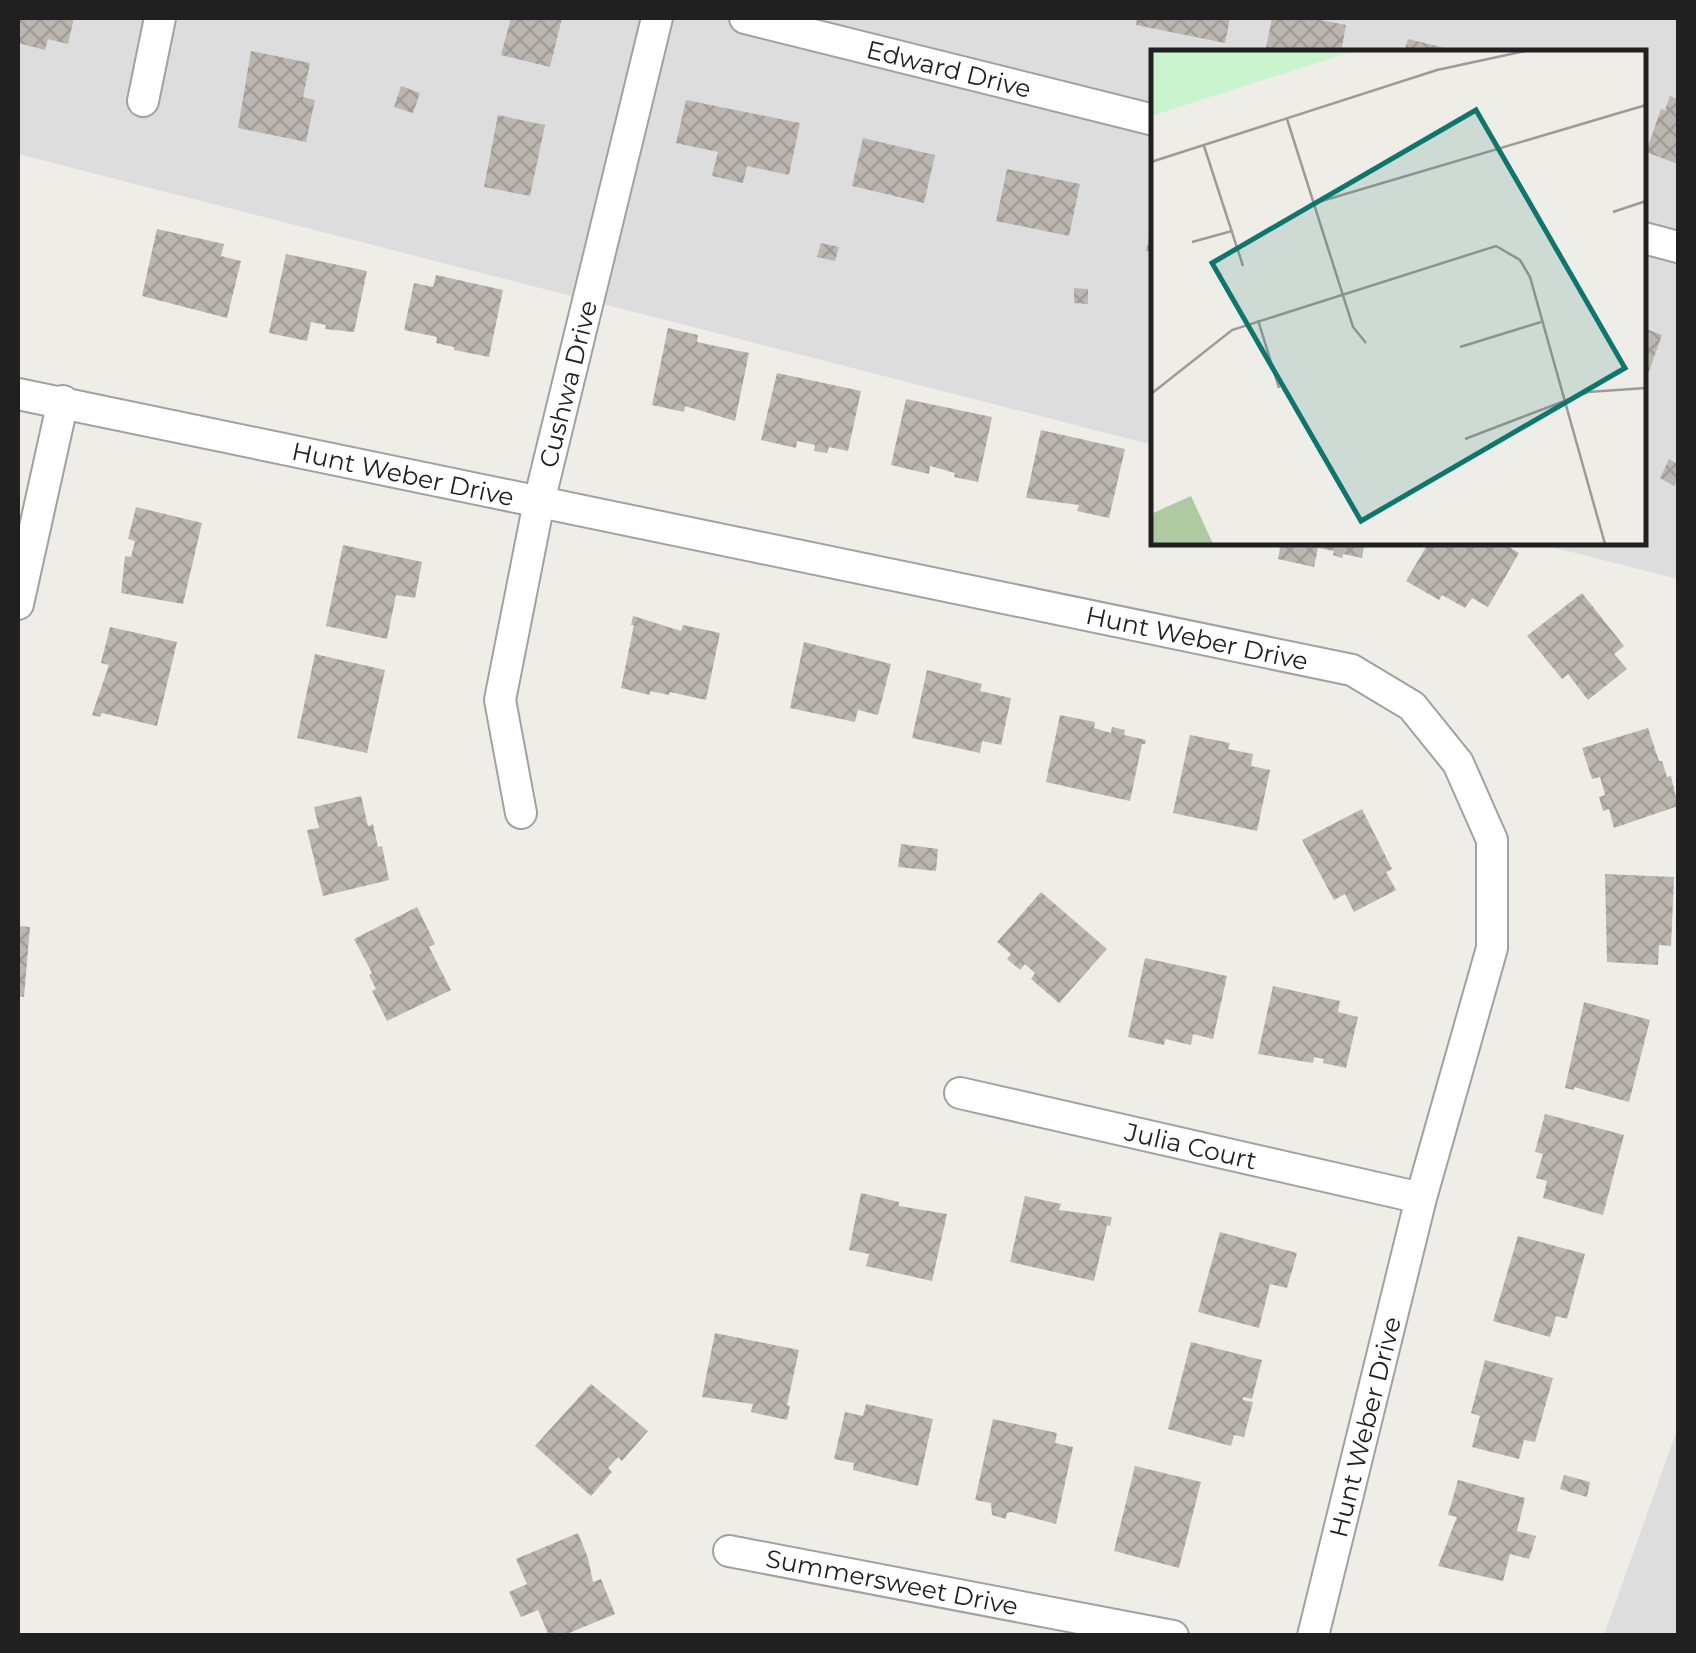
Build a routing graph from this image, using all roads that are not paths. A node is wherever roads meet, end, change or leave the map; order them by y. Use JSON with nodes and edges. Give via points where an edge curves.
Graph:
{"nodes":[{"id":1,"x":160,"y":18,"type":"edge"},
{"id":2,"x":656,"y":18,"type":"edge"},
{"id":3,"x":745,"y":18,"type":"edge"},
{"id":4,"x":143,"y":100,"type":"dead end"},
{"id":5,"x":1151,"y":119,"type":"edge"},
{"id":6,"x":1646,"y":239,"type":"edge"},
{"id":7,"x":1678,"y":247,"type":"edge"},
{"id":8,"x":18,"y":394,"type":"edge"},
{"id":9,"x":63,"y":401,"type":"junction"},
{"id":10,"x":539,"y":502,"type":"junction"},
{"id":11,"x":18,"y":604,"type":"edge"},
{"id":12,"x":521,"y":813,"type":"dead end"},
{"id":13,"x":960,"y":1093,"type":"dead end"},
{"id":14,"x":1421,"y":1198,"type":"junction"},
{"id":15,"x":729,"y":1551,"type":"dead end"},
{"id":16,"x":1172,"y":1636,"type":"edge"},
{"id":17,"x":1314,"y":1636,"type":"edge"}],
"edges":[{"from":1,"to":4,"type":"street"},
{"from":2,"to":10,"type":"street","name":"Cushwa Drive"},
{"from":3,"to":5,"type":"street","name":"Edward Drive"},
{"from":6,"to":7,"type":"street"},
{"from":8,"to":9,"type":"street","name":"Hunt Weber Drive"},
{"from":9,"to":10,"type":"street","name":"Hunt Weber Drive"},
{"from":9,"to":11,"type":"street"},
{"from":10,"to":12,"type":"street","name":"Cushwa Drive","via":[[500,700]]},
{"from":10,"to":14,"type":"street","name":"Hunt Weber Drive","via":[[1352,670],[1412,706],[1458,763],[1492,840],[1492,948]]},
{"from":13,"to":14,"type":"street","name":"Julia Court"},
{"from":14,"to":17,"type":"street","name":"Hunt Weber Drive"},
{"from":15,"to":16,"type":"street","name":"Summersweet Drive"}]}
